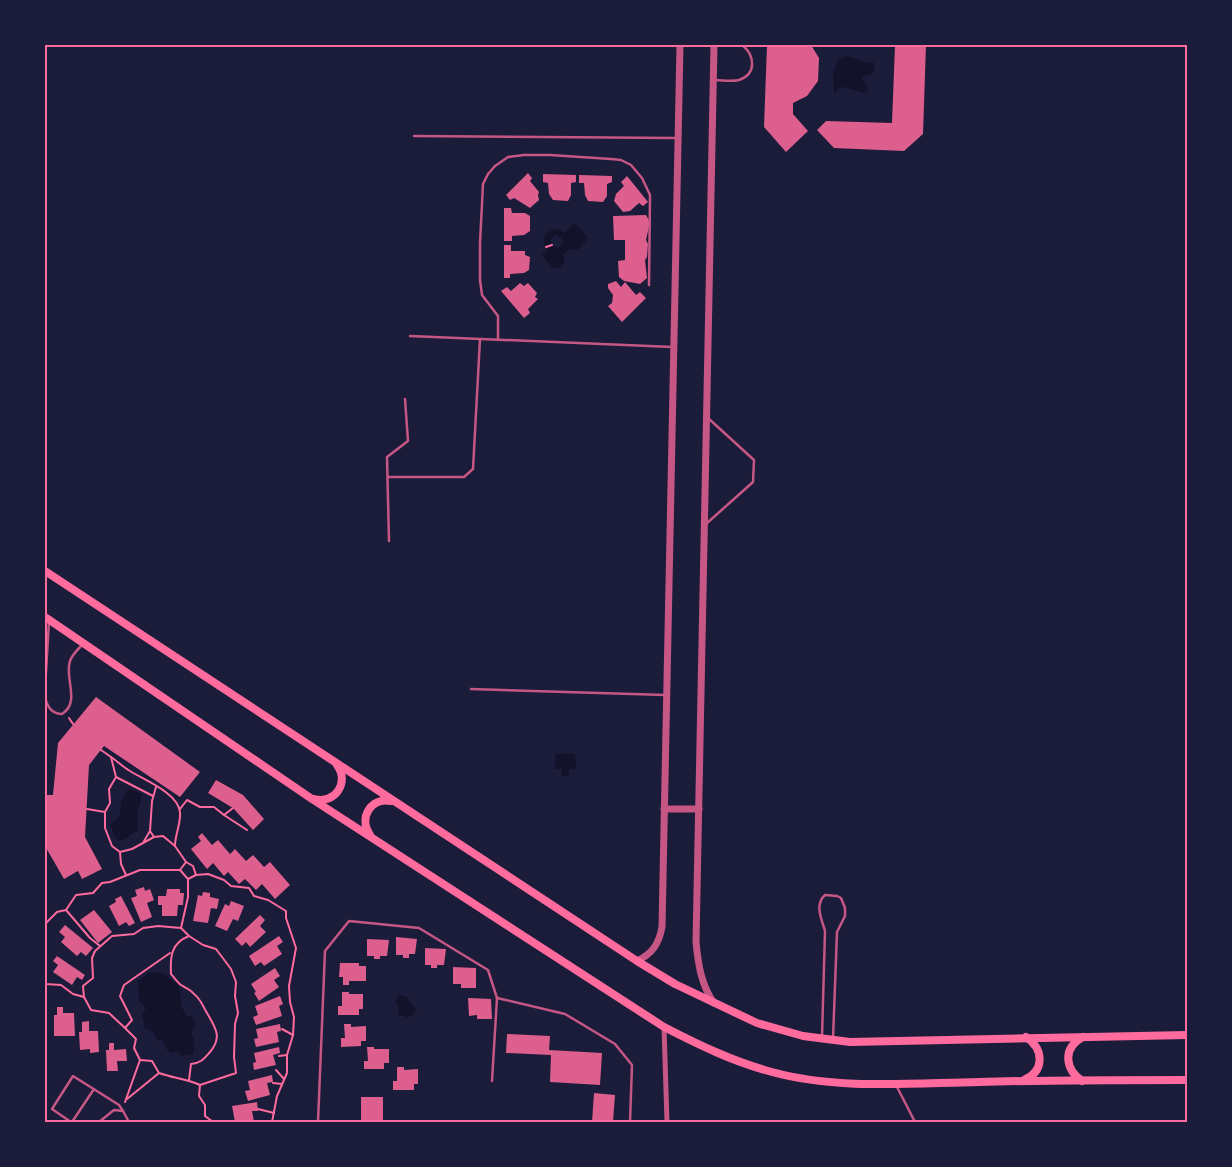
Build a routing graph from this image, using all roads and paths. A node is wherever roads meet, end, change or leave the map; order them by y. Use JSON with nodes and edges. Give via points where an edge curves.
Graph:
{"nodes":[{"id":1,"x":680,"y":45,"type":"edge"},
{"id":2,"x":714,"y":45,"type":"edge"},
{"id":3,"x":742,"y":45,"type":"edge"},
{"id":4,"x":713,"y":80,"type":"junction"},
{"id":5,"x":414,"y":136,"type":"dead end"},
{"id":6,"x":678,"y":138,"type":"junction"},
{"id":7,"x":552,"y":245,"type":"dead end"},
{"id":8,"x":546,"y":247,"type":"dead end"},
{"id":9,"x":649,"y":285,"type":"dead end"},
{"id":10,"x":410,"y":336,"type":"dead end"},
{"id":11,"x":480,"y":339,"type":"junction"},
{"id":12,"x":498,"y":340,"type":"junction"},
{"id":13,"x":674,"y":347,"type":"junction"},
{"id":14,"x":405,"y":399,"type":"dead end"},
{"id":15,"x":707,"y":416,"type":"junction"},
{"id":16,"x":388,"y":477,"type":"junction"},
{"id":17,"x":705,"y":525,"type":"junction"},
{"id":18,"x":390,"y":541,"type":"dead end"},
{"id":19,"x":45,"y":571,"type":"edge"},
{"id":20,"x":47,"y":618,"type":"edge"},
{"id":21,"x":83,"y":643,"type":"junction"},
{"id":22,"x":471,"y":689,"type":"dead end"},
{"id":23,"x":45,"y":690,"type":"edge"},
{"id":24,"x":666,"y":695,"type":"junction"},
{"id":25,"x":45,"y":697,"type":"edge"},
{"id":26,"x":101,"y":750,"type":"dead end"},
{"id":27,"x":111,"y":757,"type":"junction"},
{"id":28,"x":336,"y":764,"type":"junction"},
{"id":29,"x":116,"y":777,"type":"junction"},
{"id":30,"x":156,"y":786,"type":"junction"},
{"id":31,"x":153,"y":796,"type":"junction"},
{"id":32,"x":312,"y":799,"type":"junction"},
{"id":33,"x":393,"y":801,"type":"junction"},
{"id":34,"x":234,"y":808,"type":"dead end"},
{"id":35,"x":86,"y":809,"type":"dead end"},
{"id":36,"x":180,"y":809,"type":"junction"},
{"id":37,"x":664,"y":809,"type":"junction"},
{"id":38,"x":700,"y":809,"type":"junction"},
{"id":39,"x":105,"y":812,"type":"junction"},
{"id":40,"x":224,"y":815,"type":"junction"},
{"id":41,"x":150,"y":830,"type":"junction"},
{"id":42,"x":247,"y":830,"type":"dead end"},
{"id":43,"x":370,"y":835,"type":"junction"},
{"id":44,"x":154,"y":837,"type":"junction"},
{"id":45,"x":144,"y":841,"type":"junction"},
{"id":46,"x":175,"y":846,"type":"junction"},
{"id":47,"x":120,"y":852,"type":"junction"},
{"id":48,"x":186,"y":862,"type":"junction"},
{"id":49,"x":180,"y":870,"type":"junction"},
{"id":50,"x":126,"y":875,"type":"junction"},
{"id":51,"x":196,"y":875,"type":"junction"},
{"id":52,"x":188,"y":879,"type":"junction"},
{"id":53,"x":66,"y":910,"type":"junction"},
{"id":54,"x":45,"y":924,"type":"edge"},
{"id":55,"x":181,"y":928,"type":"junction"},
{"id":56,"x":189,"y":936,"type":"junction"},
{"id":57,"x":100,"y":946,"type":"junction"},
{"id":58,"x":171,"y":953,"type":"junction"},
{"id":59,"x":637,"y":961,"type":"junction"},
{"id":60,"x":45,"y":974,"type":"edge"},
{"id":61,"x":84,"y":998,"type":"junction"},
{"id":62,"x":497,"y":998,"type":"junction"},
{"id":63,"x":714,"y":1003,"type":"junction"},
{"id":64,"x":664,"y":1027,"type":"junction"},
{"id":65,"x":125,"y":1028,"type":"junction"},
{"id":66,"x":282,"y":1029,"type":"dead end"},
{"id":67,"x":293,"y":1034,"type":"junction"},
{"id":68,"x":1187,"y":1035,"type":"edge"},
{"id":69,"x":1084,"y":1036,"type":"junction"},
{"id":70,"x":1026,"y":1037,"type":"junction"},
{"id":71,"x":822,"y":1039,"type":"junction"},
{"id":72,"x":833,"y":1040,"type":"junction"},
{"id":73,"x":287,"y":1055,"type":"junction"},
{"id":74,"x":279,"y":1056,"type":"dead end"},
{"id":75,"x":140,"y":1060,"type":"junction"},
{"id":76,"x":276,"y":1070,"type":"dead end"},
{"id":77,"x":159,"y":1073,"type":"junction"},
{"id":78,"x":284,"y":1079,"type":"junction"},
{"id":79,"x":188,"y":1080,"type":"junction"},
{"id":80,"x":1187,"y":1080,"type":"edge"},
{"id":81,"x":492,"y":1081,"type":"dead end"},
{"id":82,"x":1022,"y":1081,"type":"junction"},
{"id":83,"x":1082,"y":1081,"type":"junction"},
{"id":84,"x":273,"y":1084,"type":"dead end"},
{"id":85,"x":282,"y":1084,"type":"junction"},
{"id":86,"x":895,"y":1084,"type":"junction"},
{"id":87,"x":200,"y":1085,"type":"junction"},
{"id":88,"x":94,"y":1089,"type":"junction"},
{"id":89,"x":126,"y":1099,"type":"junction"},
{"id":90,"x":258,"y":1109,"type":"dead end"},
{"id":91,"x":123,"y":1110,"type":"junction"},
{"id":92,"x":274,"y":1113,"type":"junction"},
{"id":93,"x":72,"y":1122,"type":"edge"},
{"id":94,"x":99,"y":1122,"type":"edge"},
{"id":95,"x":129,"y":1122,"type":"edge"},
{"id":96,"x":212,"y":1122,"type":"edge"},
{"id":97,"x":272,"y":1122,"type":"edge"},
{"id":98,"x":318,"y":1122,"type":"edge"},
{"id":99,"x":630,"y":1122,"type":"edge"},
{"id":100,"x":667,"y":1122,"type":"edge"},
{"id":101,"x":915,"y":1122,"type":"edge"}],
"edges":[{"from":1,"to":6,"type":"street"},
{"from":2,"to":4,"type":"street"},
{"from":3,"to":4,"type":"lane","via":[[752,57],[752,69],[748,74],[738,80]]},
{"from":4,"to":15,"type":"street"},
{"from":5,"to":6,"type":"lane"},
{"from":6,"to":13,"type":"street"},
{"from":7,"to":8,"type":"path"},
{"from":9,"to":12,"type":"lane","via":[[650,195],[631,165],[622,160],[550,155],[508,158],[488,174],[483,184],[481,209],[482,295],[498,316]]},
{"from":10,"to":11,"type":"lane"},
{"from":11,"to":12,"type":"lane"},
{"from":11,"to":16,"type":"lane","via":[[473,469],[464,477]]},
{"from":12,"to":13,"type":"lane"},
{"from":13,"to":24,"type":"street"},
{"from":14,"to":16,"type":"lane","via":[[408,441],[387,457]]},
{"from":15,"to":17,"type":"street"},
{"from":15,"to":17,"type":"lane","via":[[754,460],[753,482]]},
{"from":16,"to":18,"type":"lane"},
{"from":17,"to":38,"type":"street"},
{"from":19,"to":28,"type":"main road"},
{"from":20,"to":21,"type":"main road"},
{"from":20,"to":23,"type":"lane"},
{"from":21,"to":25,"type":"lane","via":[[70,661],[69,708],[62,714],[55,713]]},
{"from":21,"to":32,"type":"main road"},
{"from":22,"to":24,"type":"lane"},
{"from":24,"to":37,"type":"street"},
{"from":26,"to":27,"type":"path"},
{"from":27,"to":29,"type":"path"},
{"from":27,"to":30,"type":"path"},
{"from":28,"to":32,"type":"main road","via":[[342,774],[339,791],[330,799]]},
{"from":28,"to":33,"type":"main road"},
{"from":29,"to":31,"type":"path"},
{"from":29,"to":39,"type":"path","via":[[109,789],[110,803]]},
{"from":30,"to":31,"type":"path"},
{"from":30,"to":36,"type":"path"},
{"from":31,"to":41,"type":"path"},
{"from":32,"to":43,"type":"main road"},
{"from":33,"to":43,"type":"main road","via":[[377,802],[368,809],[365,820]]},
{"from":33,"to":59,"type":"main road"},
{"from":34,"to":40,"type":"path"},
{"from":35,"to":39,"type":"path"},
{"from":36,"to":40,"type":"path","via":[[186,800],[200,807],[214,807]]},
{"from":36,"to":46,"type":"path"},
{"from":37,"to":38,"type":"street"},
{"from":37,"to":59,"type":"street","via":[[662,927],[653,950]]},
{"from":38,"to":63,"type":"street","via":[[697,956],[704,984]]},
{"from":39,"to":47,"type":"path","via":[[105,828],[112,846]]},
{"from":40,"to":42,"type":"path"},
{"from":41,"to":44,"type":"path"},
{"from":41,"to":45,"type":"path"},
{"from":43,"to":64,"type":"main road"},
{"from":44,"to":45,"type":"path"},
{"from":44,"to":46,"type":"path","via":[[163,836]]},
{"from":45,"to":47,"type":"path"},
{"from":46,"to":48,"type":"path"},
{"from":47,"to":50,"type":"path"},
{"from":48,"to":49,"type":"path"},
{"from":48,"to":51,"type":"path","via":[[193,866]]},
{"from":49,"to":50,"type":"path","via":[[140,870]]},
{"from":49,"to":52,"type":"path"},
{"from":50,"to":53,"type":"path","via":[[102,883],[93,893],[76,895]]},
{"from":51,"to":52,"type":"path"},
{"from":51,"to":67,"type":"path","via":[[208,874],[231,886],[249,888],[254,896],[286,911],[296,948],[289,986]]},
{"from":52,"to":55,"type":"path","via":[[188,897]]},
{"from":53,"to":54,"type":"path","via":[[57,912]]},
{"from":53,"to":57,"type":"path"},
{"from":55,"to":56,"type":"path"},
{"from":55,"to":57,"type":"path","via":[[143,928],[134,934],[112,936]]},
{"from":56,"to":58,"type":"path"},
{"from":56,"to":87,"type":"path","via":[[216,949],[231,969],[237,990],[236,1073]]},
{"from":57,"to":61,"type":"path","via":[[92,958],[93,978],[82,986]]},
{"from":58,"to":65,"type":"path","via":[[124,985],[120,996],[132,1020]]},
{"from":58,"to":79,"type":"path","via":[[171,974],[197,997],[216,1025],[214,1047],[199,1063],[191,1064]]},
{"from":59,"to":63,"type":"main road"},
{"from":60,"to":61,"type":"path","via":[[46,984],[61,985]]},
{"from":61,"to":65,"type":"path","via":[[91,1010],[109,1013]]},
{"from":62,"to":81,"type":"lane"},
{"from":62,"to":98,"type":"lane","via":[[488,970],[419,928],[349,921],[325,951]]},
{"from":62,"to":99,"type":"lane","via":[[565,1014],[615,1044],[632,1065]]},
{"from":63,"to":71,"type":"main road","via":[[757,1023]]},
{"from":64,"to":86,"type":"main road","via":[[735,1060],[773,1072],[813,1080]]},
{"from":64,"to":100,"type":"street"},
{"from":65,"to":75,"type":"path","via":[[136,1039],[134,1048]]},
{"from":66,"to":67,"type":"path"},
{"from":67,"to":73,"type":"path"},
{"from":68,"to":69,"type":"main road"},
{"from":69,"to":70,"type":"main road"},
{"from":69,"to":83,"type":"main road","via":[[1072,1046],[1068,1062]]},
{"from":70,"to":72,"type":"main road"},
{"from":70,"to":82,"type":"main road","via":[[1038,1048],[1040,1056],[1036,1072]]},
{"from":71,"to":72,"type":"main road"},
{"from":71,"to":72,"type":"lane","via":[[825,931],[820,902],[825,895],[841,898],[845,916],[837,932]]},
{"from":73,"to":74,"type":"path"},
{"from":73,"to":78,"type":"path"},
{"from":75,"to":77,"type":"path","via":[[152,1061]]},
{"from":75,"to":89,"type":"path"},
{"from":76,"to":78,"type":"path"},
{"from":77,"to":79,"type":"path"},
{"from":77,"to":89,"type":"path"},
{"from":78,"to":85,"type":"path"},
{"from":79,"to":87,"type":"path"},
{"from":80,"to":83,"type":"main road"},
{"from":82,"to":83,"type":"main road"},
{"from":82,"to":86,"type":"main road"},
{"from":84,"to":85,"type":"path"},
{"from":85,"to":92,"type":"path"},
{"from":86,"to":101,"type":"lane"},
{"from":87,"to":96,"type":"path","via":[[199,1096],[205,1105],[205,1116]]},
{"from":88,"to":91,"type":"lane"},
{"from":88,"to":93,"type":"lane"},
{"from":88,"to":93,"type":"lane","via":[[74,1076],[52,1109]]},
{"from":89,"to":91,"type":"path"},
{"from":90,"to":92,"type":"path"},
{"from":91,"to":94,"type":"lane","via":[[114,1110]]},
{"from":91,"to":95,"type":"lane"},
{"from":92,"to":97,"type":"path"}]}
